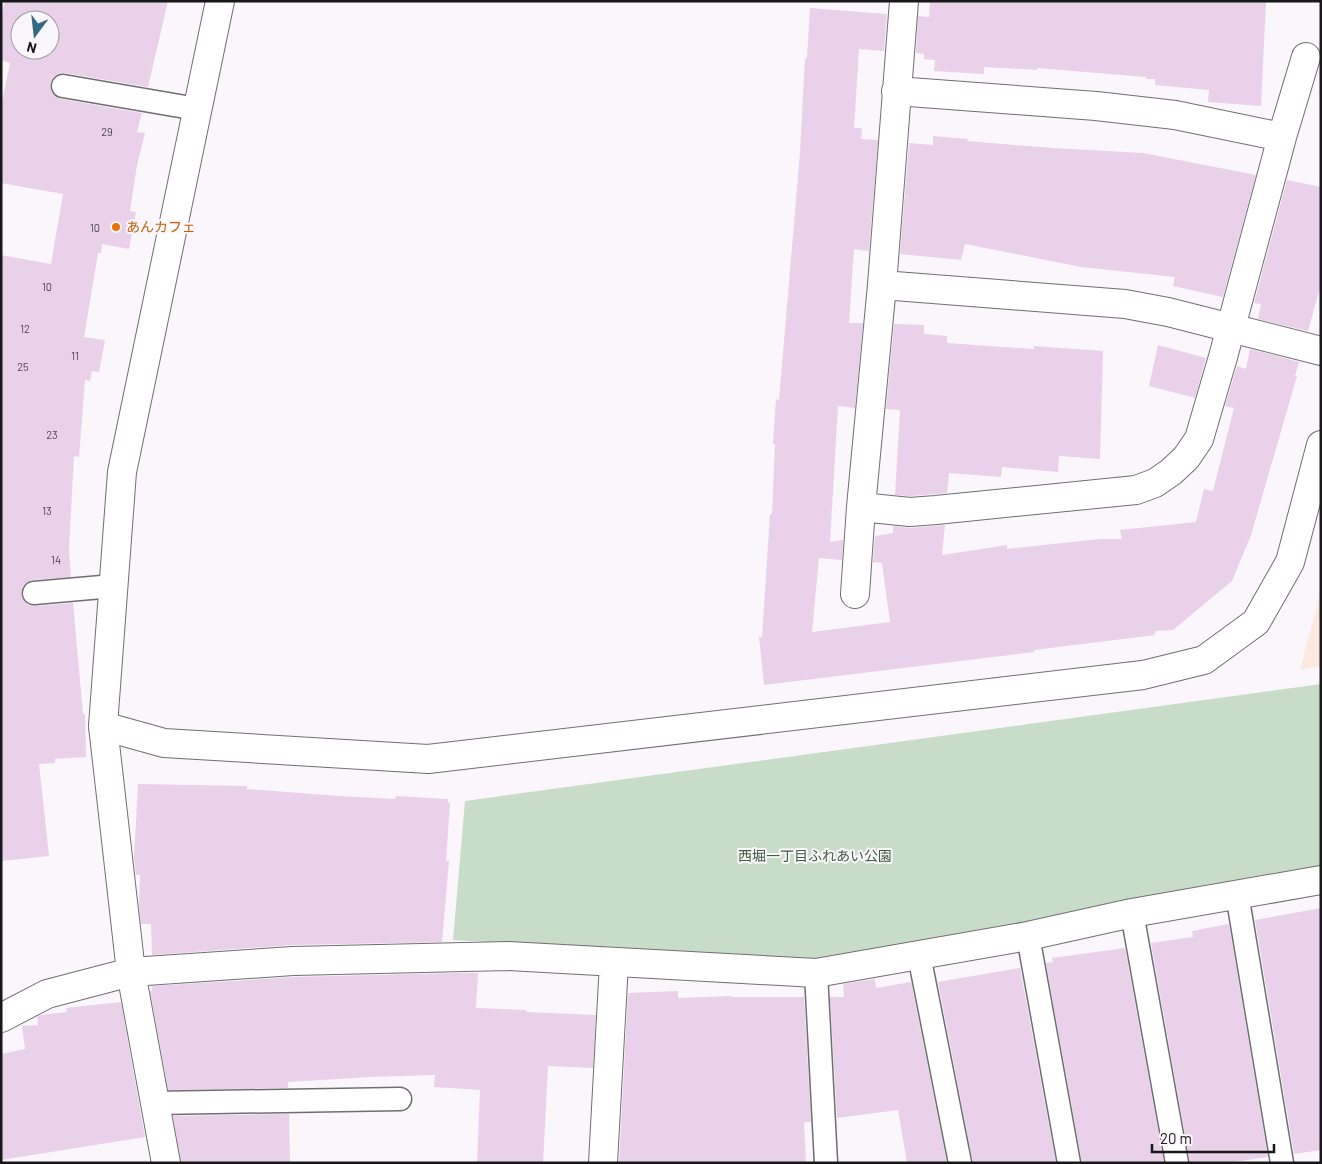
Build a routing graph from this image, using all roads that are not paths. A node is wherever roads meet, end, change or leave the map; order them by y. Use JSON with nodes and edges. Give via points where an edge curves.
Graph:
{"nodes":[{"id":1,"x":220,"y":1,"type":"edge"},
{"id":2,"x":904,"y":1,"type":"edge"},
{"id":3,"x":1306,"y":57,"type":"dead end"},
{"id":4,"x":63,"y":86,"type":"dead end"},
{"id":5,"x":896,"y":91,"type":"junction"},
{"id":6,"x":197,"y":109,"type":"junction"},
{"id":7,"x":1282,"y":137,"type":"junction"},
{"id":8,"x":882,"y":285,"type":"junction"},
{"id":9,"x":1231,"y":328,"type":"junction"},
{"id":10,"x":1321,"y":351,"type":"edge"},
{"id":11,"x":1321,"y":445,"type":"edge"},
{"id":12,"x":861,"y":507,"type":"junction"},
{"id":13,"x":112,"y":586,"type":"junction"},
{"id":14,"x":34,"y":593,"type":"dead end"},
{"id":15,"x":855,"y":594,"type":"dead end"},
{"id":16,"x":103,"y":726,"type":"junction"},
{"id":17,"x":1321,"y":880,"type":"edge"},
{"id":18,"x":1237,"y":894,"type":"junction"},
{"id":19,"x":1132,"y":913,"type":"junction"},
{"id":20,"x":1028,"y":936,"type":"junction"},
{"id":21,"x":919,"y":955,"type":"junction"},
{"id":22,"x":614,"y":963,"type":"junction"},
{"id":23,"x":132,"y":972,"type":"junction"},
{"id":24,"x":816,"y":973,"type":"junction"},
{"id":25,"x":1,"y":1018,"type":"edge"},
{"id":26,"x":400,"y":1099,"type":"dead end"},
{"id":27,"x":156,"y":1103,"type":"junction"},
{"id":28,"x":162,"y":1162,"type":"edge"},
{"id":29,"x":603,"y":1163,"type":"edge"},
{"id":30,"x":826,"y":1163,"type":"edge"},
{"id":31,"x":960,"y":1163,"type":"edge"},
{"id":32,"x":1069,"y":1163,"type":"edge"},
{"id":33,"x":1177,"y":1163,"type":"edge"},
{"id":34,"x":1282,"y":1163,"type":"edge"}],
"edges":[{"from":1,"to":6,"type":"street"},
{"from":2,"to":5,"type":"street"},
{"from":3,"to":7,"type":"street"},
{"from":4,"to":6,"type":"lane"},
{"from":5,"to":7,"type":"street","via":[[1175,115]]},
{"from":5,"to":8,"type":"street"},
{"from":6,"to":13,"type":"street","via":[[122,472]]},
{"from":7,"to":9,"type":"street"},
{"from":8,"to":9,"type":"street","via":[[1125,304]]},
{"from":8,"to":12,"type":"street"},
{"from":9,"to":10,"type":"street"},
{"from":9,"to":12,"type":"street","via":[[1199,439],[1186,458],[1155,483],[1136,490],[936,510],[910,512]]},
{"from":11,"to":16,"type":"street","via":[[1290,562],[1256,622],[1204,660],[1143,675],[428,759],[164,743]]},
{"from":12,"to":15,"type":"street"},
{"from":13,"to":14,"type":"lane"},
{"from":13,"to":16,"type":"street"},
{"from":16,"to":23,"type":"street"},
{"from":17,"to":18,"type":"street"},
{"from":18,"to":19,"type":"street"},
{"from":18,"to":34,"type":"lane"},
{"from":19,"to":20,"type":"street"},
{"from":19,"to":33,"type":"lane"},
{"from":20,"to":21,"type":"street"},
{"from":20,"to":32,"type":"lane"},
{"from":21,"to":24,"type":"street"},
{"from":21,"to":31,"type":"lane"},
{"from":22,"to":23,"type":"street","via":[[508,956],[294,960]]},
{"from":22,"to":24,"type":"street"},
{"from":22,"to":29,"type":"street"},
{"from":23,"to":25,"type":"street","via":[[47,994]]},
{"from":23,"to":27,"type":"street"},
{"from":24,"to":30,"type":"lane"},
{"from":26,"to":27,"type":"lane"},
{"from":27,"to":28,"type":"street"}]}
